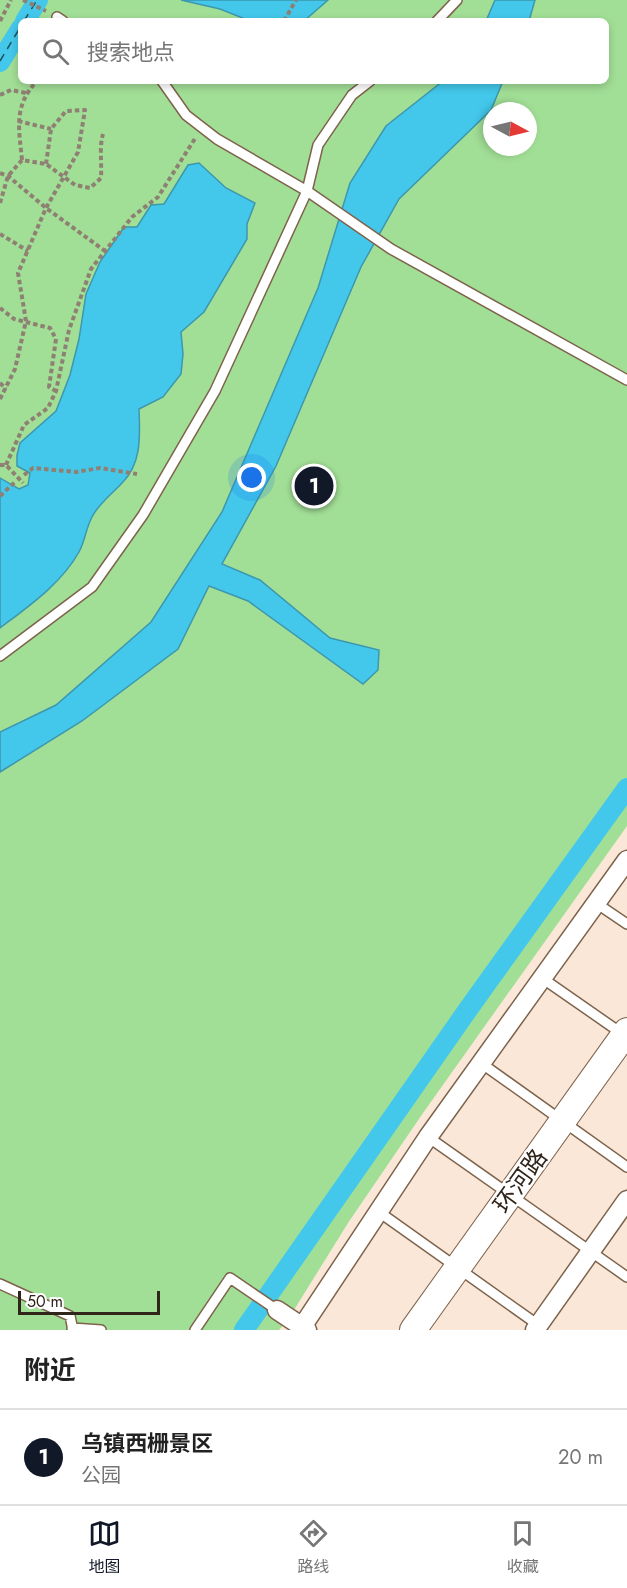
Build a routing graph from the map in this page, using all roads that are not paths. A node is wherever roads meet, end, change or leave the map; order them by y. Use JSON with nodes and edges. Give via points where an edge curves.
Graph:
{"nodes":[{"id":1,"x":457,"y":0,"type":"edge"},
{"id":2,"x":440,"y":18,"type":"edge"},
{"id":3,"x":164,"y":84,"type":"edge"},
{"id":4,"x":366,"y":84,"type":"edge"},
{"id":5,"x":307,"y":191,"type":"junction"},
{"id":6,"x":627,"y":380,"type":"edge"},
{"id":7,"x":0,"y":656,"type":"edge"},
{"id":8,"x":627,"y":860,"type":"edge"},
{"id":9,"x":596,"y":903,"type":"junction"},
{"id":10,"x":627,"y":924,"type":"edge"},
{"id":11,"x":542,"y":978,"type":"junction"},
{"id":12,"x":626,"y":1034,"type":"edge"},
{"id":13,"x":481,"y":1063,"type":"junction"},
{"id":14,"x":563,"y":1121,"type":"junction"},
{"id":15,"x":428,"y":1137,"type":"junction"},
{"id":16,"x":627,"y":1167,"type":"edge"},
{"id":17,"x":510,"y":1194,"type":"junction"},
{"id":18,"x":627,"y":1200,"type":"edge"},
{"id":19,"x":379,"y":1212,"type":"junction"},
{"id":20,"x":591,"y":1251,"type":"junction"},
{"id":21,"x":458,"y":1268,"type":"junction"},
{"id":22,"x":627,"y":1276,"type":"edge"},
{"id":23,"x":0,"y":1284,"type":"edge"},
{"id":24,"x":277,"y":1310,"type":"joint"},
{"id":25,"x":539,"y":1328,"type":"edge"},
{"id":26,"x":73,"y":1329,"type":"edge"},
{"id":27,"x":304,"y":1329,"type":"edge"},
{"id":28,"x":101,"y":1330,"type":"edge"},
{"id":29,"x":195,"y":1330,"type":"edge"},
{"id":30,"x":413,"y":1330,"type":"edge"}],
"edges":[{"from":1,"to":2,"type":"lane"},
{"from":3,"to":5,"type":"lane","via":[[186,115],[202,128]]},
{"from":4,"to":5,"type":"lane","via":[[352,95],[318,145]]},
{"from":5,"to":6,"type":"lane","via":[[391,249]]},
{"from":5,"to":7,"type":"lane","via":[[215,391],[143,515],[92,587]]},
{"from":8,"to":9,"type":"street"},
{"from":9,"to":10,"type":"lane"},
{"from":9,"to":11,"type":"street"},
{"from":11,"to":12,"type":"lane"},
{"from":11,"to":13,"type":"street"},
{"from":12,"to":14,"type":"street","name":"环河路"},
{"from":13,"to":14,"type":"lane"},
{"from":13,"to":15,"type":"street"},
{"from":14,"to":16,"type":"lane"},
{"from":14,"to":17,"type":"street","name":"环河路"},
{"from":15,"to":17,"type":"lane"},
{"from":15,"to":19,"type":"street"},
{"from":17,"to":20,"type":"lane"},
{"from":17,"to":21,"type":"street","name":"环河路"},
{"from":18,"to":20,"type":"street"},
{"from":19,"to":21,"type":"lane"},
{"from":19,"to":27,"type":"street"},
{"from":20,"to":22,"type":"lane"},
{"from":20,"to":25,"type":"street"},
{"from":21,"to":25,"type":"lane"},
{"from":21,"to":30,"type":"street","name":"环河路"},
{"from":23,"to":26,"type":"lane","via":[[70,1317]]},
{"from":24,"to":27,"type":"street"},
{"from":24,"to":29,"type":"lane","via":[[230,1278]]},
{"from":26,"to":28,"type":"lane"}]}
